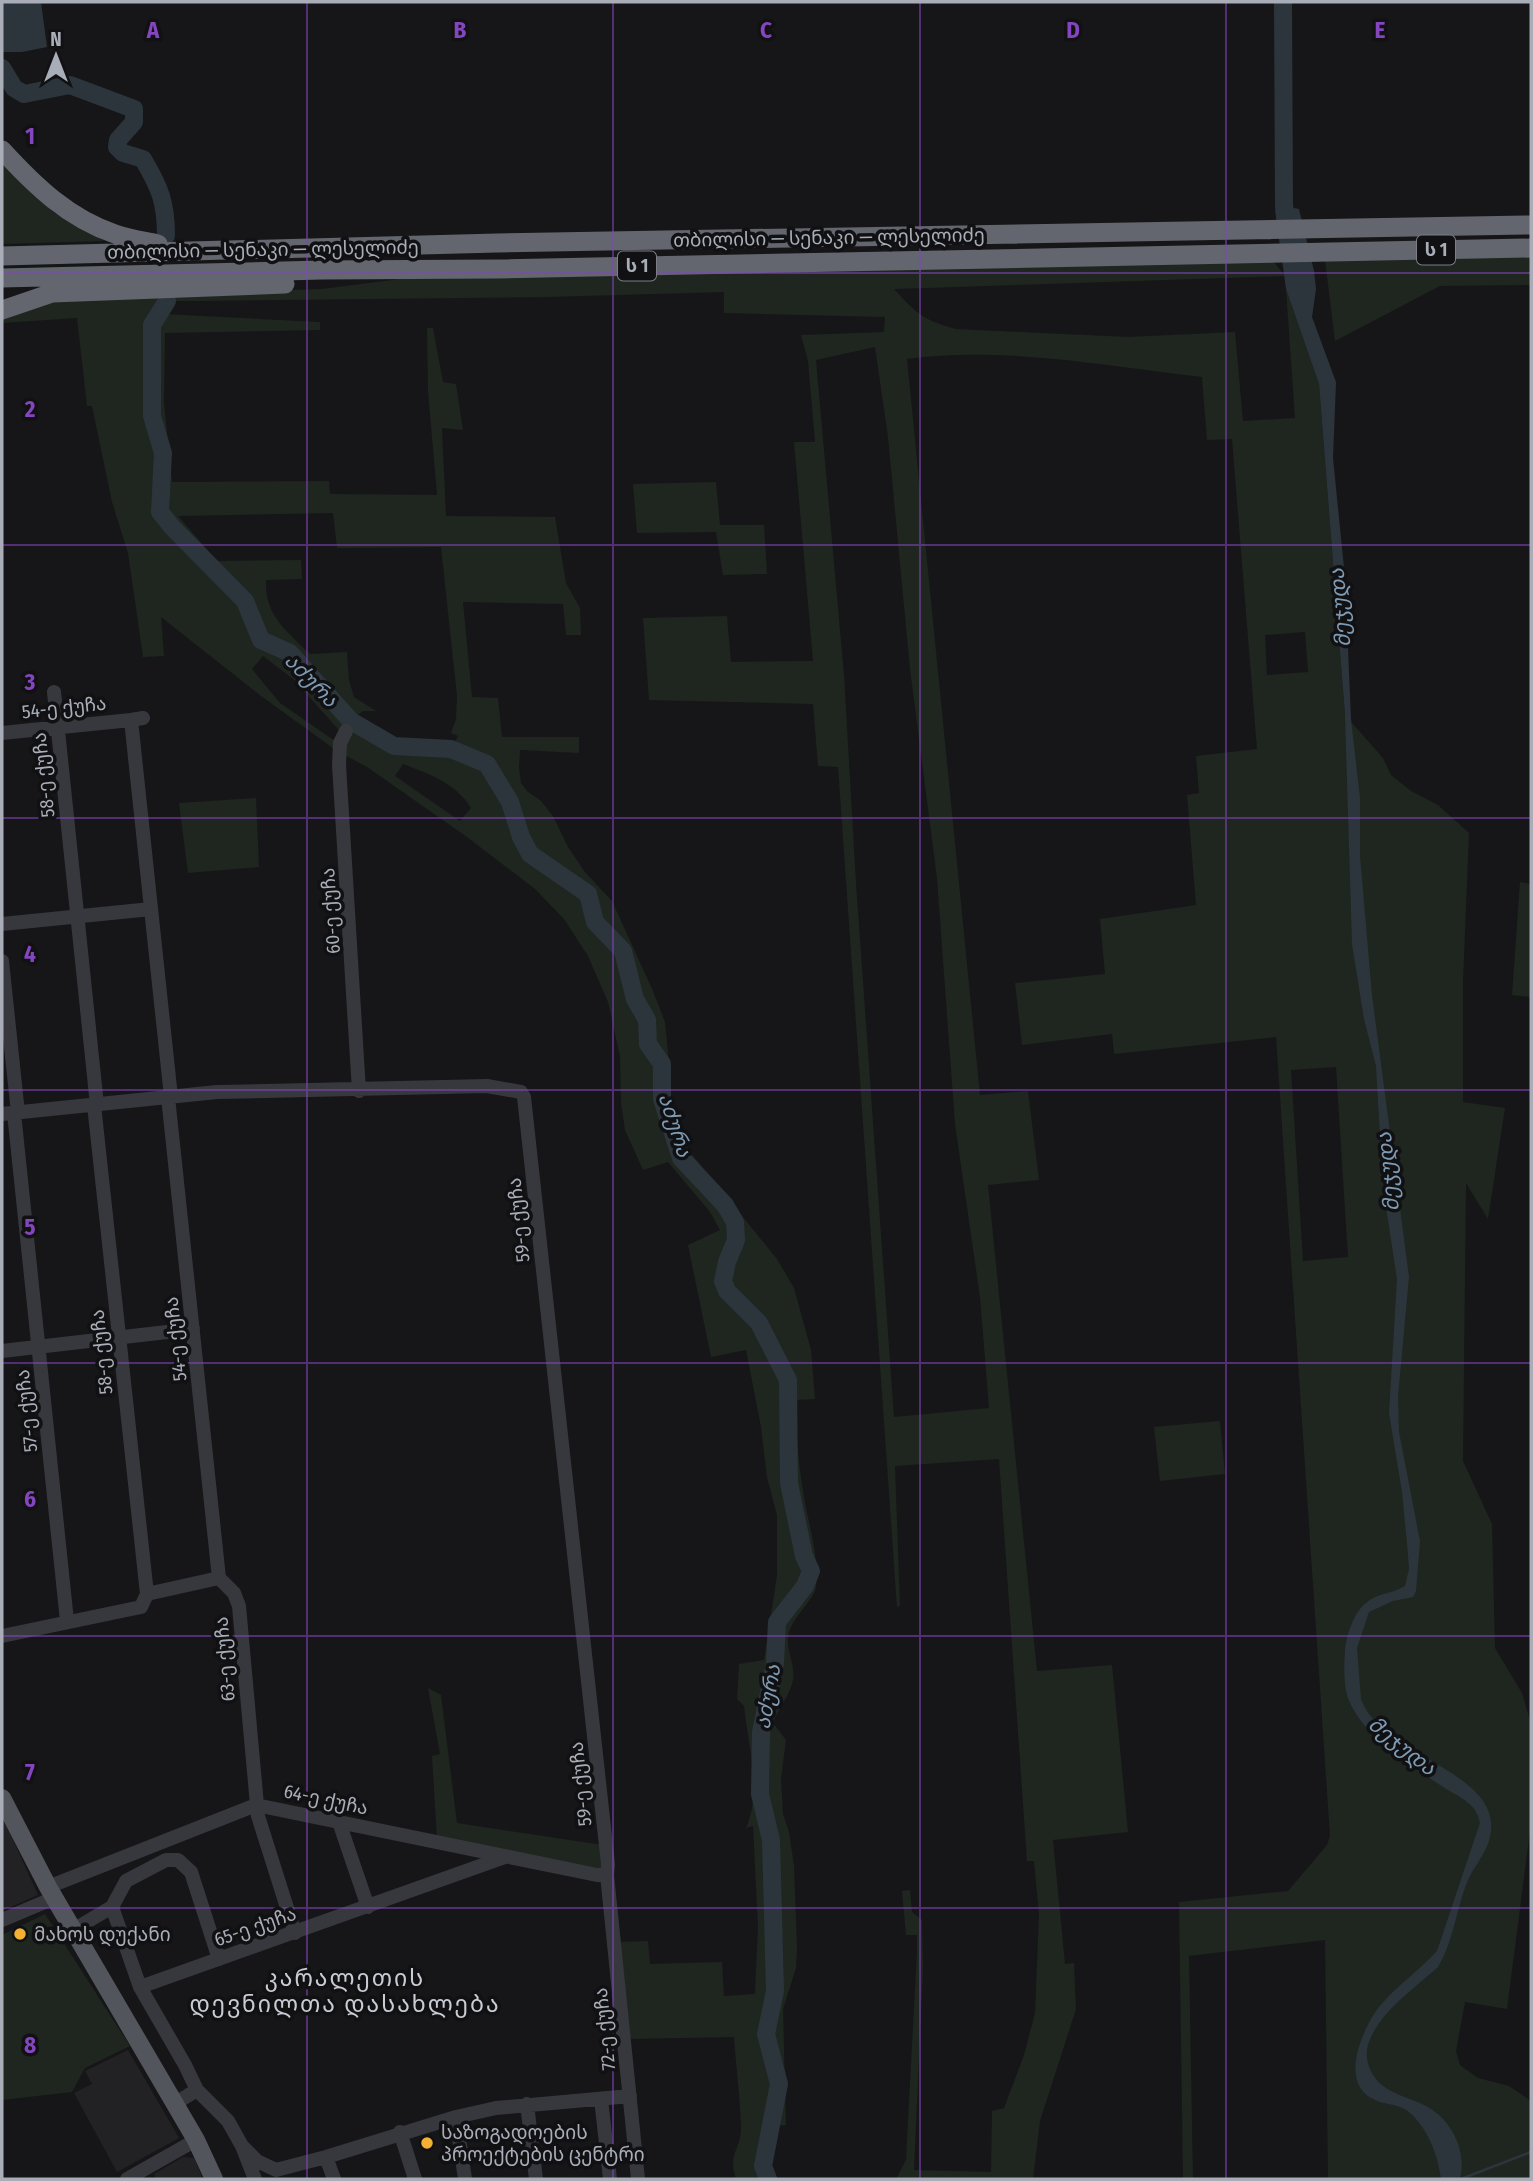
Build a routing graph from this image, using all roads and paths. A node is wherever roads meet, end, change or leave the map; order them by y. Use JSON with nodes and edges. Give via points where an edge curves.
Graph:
{"nodes":[{"id":1,"x":2,"y":150,"type":"edge"},
{"id":2,"x":1531,"y":225,"type":"edge"},
{"id":3,"x":1531,"y":248,"type":"edge"},
{"id":4,"x":180,"y":250,"type":"junction"},
{"id":5,"x":2,"y":256,"type":"edge"},
{"id":6,"x":322,"y":270,"type":"junction"},
{"id":7,"x":2,"y":278,"type":"edge"},
{"id":8,"x":2,"y":310,"type":"edge"},
{"id":9,"x":54,"y":692,"type":"dead end"},
{"id":10,"x":58,"y":727,"type":"junction"},
{"id":11,"x":346,"y":731,"type":"dead end"},
{"id":12,"x":2,"y":733,"type":"edge"},
{"id":13,"x":151,"y":909,"type":"junction"},
{"id":14,"x":77,"y":916,"type":"junction"},
{"id":15,"x":2,"y":924,"type":"edge"},
{"id":16,"x":2,"y":961,"type":"edge"},
{"id":17,"x":359,"y":1091,"type":"junction"},
{"id":18,"x":169,"y":1097,"type":"junction"},
{"id":19,"x":95,"y":1105,"type":"junction"},
{"id":20,"x":11,"y":1113,"type":"edge"},
{"id":21,"x":193,"y":1329,"type":"junction"},
{"id":22,"x":118,"y":1337,"type":"junction"},
{"id":23,"x":39,"y":1346,"type":"junction"},
{"id":24,"x":2,"y":1351,"type":"edge"},
{"id":25,"x":219,"y":1578,"type":"junction"},
{"id":26,"x":147,"y":1594,"type":"junction"},
{"id":27,"x":67,"y":1621,"type":"junction"},
{"id":28,"x":2,"y":1636,"type":"edge"},
{"id":29,"x":2,"y":1798,"type":"edge"},
{"id":30,"x":256,"y":1805,"type":"junction"},
{"id":31,"x":339,"y":1822,"type":"junction"},
{"id":32,"x":161,"y":1842,"type":"junction"},
{"id":33,"x":505,"y":1857,"type":"junction"},
{"id":34,"x":166,"y":1860,"type":"junction"},
{"id":35,"x":608,"y":1869,"type":"junction"},
{"id":36,"x":51,"y":1893,"type":"junction"},
{"id":37,"x":112,"y":1907,"type":"junction"},
{"id":38,"x":368,"y":1907,"type":"junction"},
{"id":39,"x":2,"y":1920,"type":"edge"},
{"id":40,"x":73,"y":1930,"type":"junction"},
{"id":41,"x":295,"y":1933,"type":"junction"},
{"id":42,"x":219,"y":1959,"type":"junction"},
{"id":43,"x":140,"y":1987,"type":"junction"},
{"id":44,"x":197,"y":2090,"type":"junction"},
{"id":45,"x":630,"y":2096,"type":"junction"},
{"id":46,"x":601,"y":2099,"type":"junction"},
{"id":47,"x":174,"y":2104,"type":"junction"},
{"id":48,"x":527,"y":2104,"type":"junction"},
{"id":49,"x":456,"y":2117,"type":"junction"},
{"id":50,"x":400,"y":2133,"type":"junction"},
{"id":51,"x":196,"y":2140,"type":"junction"},
{"id":52,"x":242,"y":2146,"type":"junction"},
{"id":53,"x":326,"y":2157,"type":"junction"},
{"id":54,"x":254,"y":2177,"type":"edge"},
{"id":55,"x":127,"y":2179,"type":"edge"},
{"id":56,"x":214,"y":2179,"type":"edge"},
{"id":57,"x":334,"y":2179,"type":"edge"},
{"id":58,"x":415,"y":2179,"type":"edge"},
{"id":59,"x":464,"y":2179,"type":"edge"},
{"id":60,"x":536,"y":2179,"type":"edge"},
{"id":61,"x":610,"y":2179,"type":"edge"},
{"id":62,"x":638,"y":2179,"type":"edge"}],
"edges":[{"from":1,"to":4,"type":"highway","via":[[49,197],[78,217],[115,234]]},
{"from":2,"to":4,"type":"highway","name":"თბილისი — სენაკი — ლესელიძე","number":"ს 1"},
{"from":3,"to":6,"type":"highway","name":"თბილისი — სენაკი — ლესელიძე","number":"ს 1"},
{"from":4,"to":5,"type":"highway","name":"თბილისი — სენაკი — ლესელიძე","number":"ს 1"},
{"from":6,"to":7,"type":"highway","name":"თბილისი — სენაკი — ლესელიძე","number":"ს 1"},
{"from":6,"to":8,"type":"highway","via":[[285,284],[52,293]]},
{"from":9,"to":10,"type":"street","name":"58-ე ქუჩა"},
{"from":10,"to":12,"type":"street","name":"54-ე ქუჩა"},
{"from":10,"to":13,"type":"street","name":"54-ე ქუჩა","via":[[137,719]]},
{"from":10,"to":14,"type":"street","name":"58-ე ქუჩა"},
{"from":11,"to":17,"type":"street","name":"60-ე ქუჩა","via":[[340,743],[340,765]]},
{"from":13,"to":14,"type":"street"},
{"from":13,"to":18,"type":"street","name":"54-ე ქუჩა"},
{"from":14,"to":15,"type":"street"},
{"from":14,"to":19,"type":"street","name":"58-ე ქუჩა"},
{"from":16,"to":20,"type":"street","name":"57-ე ქუჩა"},
{"from":17,"to":18,"type":"street","name":"59-ე ქუჩა","via":[[216,1092]]},
{"from":17,"to":35,"type":"street","name":"59-ე ქუჩა","via":[[487,1086],[521,1092],[524,1097]]},
{"from":18,"to":19,"type":"street","name":"59-ე ქუჩა"},
{"from":18,"to":21,"type":"street","name":"54-ე ქუჩა"},
{"from":19,"to":20,"type":"street","name":"59-ე ქუჩა"},
{"from":19,"to":22,"type":"street","name":"58-ე ქუჩა"},
{"from":20,"to":23,"type":"street","name":"57-ე ქუჩა"},
{"from":21,"to":22,"type":"street"},
{"from":21,"to":25,"type":"street","name":"54-ე ქუჩა"},
{"from":22,"to":23,"type":"street"},
{"from":22,"to":26,"type":"street","name":"58-ე ქუჩა"},
{"from":23,"to":24,"type":"street"},
{"from":23,"to":27,"type":"street","name":"57-ე ქუჩა"},
{"from":25,"to":26,"type":"street"},
{"from":25,"to":30,"type":"street","name":"63-ე ქუჩა","via":[[239,1606]]},
{"from":26,"to":27,"type":"street","via":[[141,1607]]},
{"from":27,"to":28,"type":"street"},
{"from":29,"to":36,"type":"main road"},
{"from":30,"to":31,"type":"street","name":"64-ე ქუჩა"},
{"from":30,"to":32,"type":"street","name":"64-ე ქუჩა"},
{"from":30,"to":41,"type":"street","name":"63-ე ქუჩა"},
{"from":31,"to":33,"type":"street","name":"64-ე ქუჩა"},
{"from":31,"to":38,"type":"street"},
{"from":32,"to":34,"type":"street"},
{"from":32,"to":36,"type":"street","name":"64-ე ქუჩა"},
{"from":33,"to":35,"type":"street","name":"64-ე ქუჩა","via":[[597,1875]]},
{"from":33,"to":38,"type":"street","name":"65-ე ქუჩა"},
{"from":34,"to":37,"type":"street","via":[[126,1881]]},
{"from":34,"to":42,"type":"street","via":[[178,1860],[191,1872]]},
{"from":35,"to":45,"type":"street","name":"72-ე ქუჩა"},
{"from":36,"to":39,"type":"street","name":"64-ე ქუჩა"},
{"from":36,"to":40,"type":"main road"},
{"from":37,"to":40,"type":"street"},
{"from":37,"to":43,"type":"street"},
{"from":38,"to":41,"type":"street","name":"65-ე ქუჩა"},
{"from":40,"to":47,"type":"main road"},
{"from":41,"to":42,"type":"street","name":"65-ე ქუჩა"},
{"from":42,"to":43,"type":"street","name":"65-ე ქუჩა"},
{"from":43,"to":44,"type":"street"},
{"from":44,"to":47,"type":"street"},
{"from":44,"to":52,"type":"street","via":[[228,2121]]},
{"from":45,"to":46,"type":"street"},
{"from":45,"to":62,"type":"street","name":"72-ე ქუჩა"},
{"from":46,"to":48,"type":"street"},
{"from":46,"to":61,"type":"street"},
{"from":47,"to":51,"type":"main road"},
{"from":48,"to":49,"type":"street"},
{"from":48,"to":60,"type":"street"},
{"from":49,"to":50,"type":"street"},
{"from":49,"to":59,"type":"street"},
{"from":50,"to":53,"type":"street"},
{"from":50,"to":58,"type":"street"},
{"from":51,"to":55,"type":"street"},
{"from":51,"to":56,"type":"main road"},
{"from":52,"to":53,"type":"street","via":[[257,2161],[276,2170]]},
{"from":52,"to":54,"type":"street"},
{"from":53,"to":57,"type":"street"}]}
